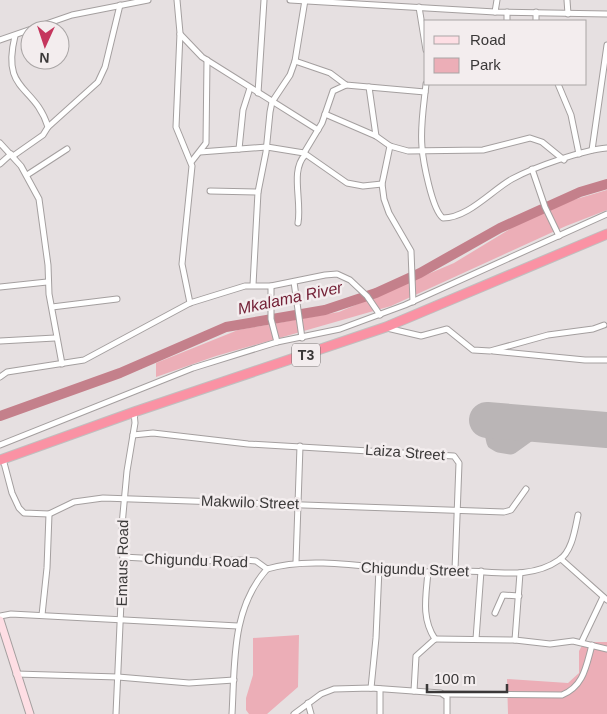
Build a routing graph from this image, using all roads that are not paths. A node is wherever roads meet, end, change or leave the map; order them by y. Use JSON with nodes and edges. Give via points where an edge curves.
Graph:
{"nodes":[{"id":1,"x":148,"y":0,"type":"edge"},
{"id":2,"x":177,"y":0,"type":"edge"},
{"id":3,"x":264,"y":0,"type":"edge"},
{"id":4,"x":290,"y":0,"type":"edge"},
{"id":5,"x":408,"y":0,"type":"edge"},
{"id":6,"x":497,"y":0,"type":"edge"},
{"id":7,"x":567,"y":0,"type":"edge"},
{"id":8,"x":305,"y":1,"type":"edge"},
{"id":9,"x":358,"y":2,"type":"edge"},
{"id":10,"x":123,"y":3,"type":"edge"},
{"id":11,"x":400,"y":6,"type":"junction"},
{"id":12,"x":419,"y":7,"type":"junction"},
{"id":13,"x":495,"y":12,"type":"junction"},
{"id":14,"x":507,"y":12,"type":"junction"},
{"id":15,"x":536,"y":12,"type":"junction"},
{"id":16,"x":568,"y":14,"type":"junction"},
{"id":17,"x":607,"y":14,"type":"edge"},
{"id":18,"x":507,"y":20,"type":"edge"},
{"id":19,"x":536,"y":20,"type":"edge"},
{"id":20,"x":180,"y":33,"type":"junction"},
{"id":21,"x":15,"y":36,"type":"junction"},
{"id":22,"x":424,"y":38,"type":"edge"},
{"id":23,"x":0,"y":40,"type":"edge"},
{"id":24,"x":607,"y":45,"type":"edge"},
{"id":25,"x":207,"y":60,"type":"junction"},
{"id":26,"x":295,"y":61,"type":"junction"},
{"id":27,"x":346,"y":85,"type":"junction"},
{"id":28,"x":426,"y":85,"type":"edge"},
{"id":29,"x":558,"y":85,"type":"edge"},
{"id":30,"x":369,"y":87,"type":"junction"},
{"id":31,"x":250,"y":88,"type":"junction"},
{"id":32,"x":425,"y":92,"type":"junction"},
{"id":33,"x":258,"y":93,"type":"junction"},
{"id":34,"x":272,"y":102,"type":"junction"},
{"id":35,"x":325,"y":114,"type":"junction"},
{"id":36,"x":48,"y":127,"type":"junction"},
{"id":37,"x":318,"y":130,"type":"junction"},
{"id":38,"x":376,"y":136,"type":"junction"},
{"id":39,"x":0,"y":143,"type":"edge"},
{"id":40,"x":390,"y":146,"type":"junction"},
{"id":41,"x":267,"y":147,"type":"junction"},
{"id":42,"x":607,"y":148,"type":"edge"},
{"id":43,"x":67,"y":149,"type":"dead end"},
{"id":44,"x":239,"y":149,"type":"junction"},
{"id":45,"x":592,"y":150,"type":"junction"},
{"id":46,"x":422,"y":151,"type":"junction"},
{"id":47,"x":200,"y":152,"type":"junction"},
{"id":48,"x":304,"y":154,"type":"junction"},
{"id":49,"x":579,"y":154,"type":"junction"},
{"id":50,"x":12,"y":155,"type":"junction"},
{"id":51,"x":564,"y":160,"type":"junction"},
{"id":52,"x":192,"y":161,"type":"junction"},
{"id":53,"x":0,"y":164,"type":"edge"},
{"id":54,"x":532,"y":169,"type":"junction"},
{"id":55,"x":27,"y":175,"type":"junction"},
{"id":56,"x":382,"y":184,"type":"junction"},
{"id":57,"x":210,"y":191,"type":"dead end"},
{"id":58,"x":258,"y":192,"type":"junction"},
{"id":59,"x":607,"y":214,"type":"edge"},
{"id":60,"x":298,"y":223,"type":"dead end"},
{"id":61,"x":607,"y":234,"type":"edge"},
{"id":62,"x":559,"y":236,"type":"junction"},
{"id":63,"x":47,"y":282,"type":"junction"},
{"id":64,"x":294,"y":282,"type":"junction"},
{"id":65,"x":253,"y":285,"type":"junction"},
{"id":66,"x":271,"y":286,"type":"junction"},
{"id":67,"x":0,"y":287,"type":"edge"},
{"id":68,"x":117,"y":299,"type":"dead end"},
{"id":69,"x":413,"y":302,"type":"junction"},
{"id":70,"x":190,"y":303,"type":"junction"},
{"id":71,"x":52,"y":307,"type":"junction"},
{"id":72,"x":380,"y":315,"type":"junction"},
{"id":73,"x":604,"y":325,"type":"dead end"},
{"id":74,"x":386,"y":327,"type":"junction"},
{"id":75,"x":55,"y":338,"type":"junction"},
{"id":76,"x":302,"y":338,"type":"junction"},
{"id":77,"x":0,"y":341,"type":"edge"},
{"id":78,"x":278,"y":342,"type":"junction"},
{"id":79,"x":490,"y":351,"type":"junction"},
{"id":80,"x":607,"y":360,"type":"edge"},
{"id":81,"x":62,"y":364,"type":"junction"},
{"id":82,"x":0,"y":377,"type":"edge"},
{"id":83,"x":134,"y":412,"type":"junction"},
{"id":84,"x":133,"y":435,"type":"junction"},
{"id":85,"x":0,"y":445,"type":"edge"},
{"id":86,"x":300,"y":446,"type":"junction"},
{"id":87,"x":2,"y":460,"type":"edge"},
{"id":88,"x":526,"y":489,"type":"dead end"},
{"id":89,"x":124,"y":498,"type":"junction"},
{"id":90,"x":296,"y":503,"type":"junction"},
{"id":91,"x":458,"y":510,"type":"junction"},
{"id":92,"x":49,"y":514,"type":"junction"},
{"id":93,"x":578,"y":516,"type":"dead end"},
{"id":94,"x":123,"y":557,"type":"junction"},
{"id":95,"x":561,"y":559,"type":"junction"},
{"id":96,"x":296,"y":562,"type":"junction"},
{"id":97,"x":379,"y":568,"type":"junction"},
{"id":98,"x":267,"y":569,"type":"junction"},
{"id":99,"x":456,"y":570,"type":"junction"},
{"id":100,"x":481,"y":571,"type":"junction"},
{"id":101,"x":428,"y":572,"type":"junction"},
{"id":102,"x":520,"y":573,"type":"junction"},
{"id":103,"x":519,"y":596,"type":"junction"},
{"id":104,"x":605,"y":598,"type":"edge"},
{"id":105,"x":494,"y":613,"type":"dead end"},
{"id":106,"x":42,"y":615,"type":"junction"},
{"id":107,"x":0,"y":618,"type":"edge"},
{"id":108,"x":121,"y":619,"type":"junction"},
{"id":109,"x":238,"y":626,"type":"junction"},
{"id":110,"x":434,"y":639,"type":"junction"},
{"id":111,"x":476,"y":639,"type":"junction"},
{"id":112,"x":515,"y":640,"type":"junction"},
{"id":113,"x":582,"y":642,"type":"junction"},
{"id":114,"x":592,"y":645,"type":"junction"},
{"id":115,"x":607,"y":649,"type":"edge"},
{"id":116,"x":16,"y":674,"type":"junction"},
{"id":117,"x":118,"y":676,"type":"junction"},
{"id":118,"x":234,"y":680,"type":"junction"},
{"id":119,"x":371,"y":688,"type":"junction"},
{"id":120,"x":380,"y":689,"type":"junction"},
{"id":121,"x":414,"y":691,"type":"junction"},
{"id":122,"x":445,"y":694,"type":"junction"},
{"id":123,"x":308,"y":703,"type":"junction"},
{"id":124,"x":30,"y":714,"type":"edge"},
{"id":125,"x":116,"y":714,"type":"edge"},
{"id":126,"x":232,"y":714,"type":"edge"},
{"id":127,"x":294,"y":714,"type":"edge"},
{"id":128,"x":311,"y":714,"type":"edge"},
{"id":129,"x":380,"y":714,"type":"edge"},
{"id":130,"x":447,"y":714,"type":"edge"}],
"edges":[{"from":1,"to":10,"type":"street"},
{"from":2,"to":20,"type":"street"},
{"from":3,"to":33,"type":"street"},
{"from":4,"to":8,"type":"street"},
{"from":5,"to":11,"type":"street"},
{"from":6,"to":13,"type":"street"},
{"from":7,"to":16,"type":"street"},
{"from":8,"to":9,"type":"street"},
{"from":8,"to":26,"type":"street"},
{"from":9,"to":11,"type":"street"},
{"from":10,"to":21,"type":"street","via":[[38,25]]},
{"from":10,"to":36,"type":"street","via":[[98,82]]},
{"from":11,"to":12,"type":"street"},
{"from":12,"to":13,"type":"street"},
{"from":12,"to":22,"type":"street"},
{"from":13,"to":14,"type":"street"},
{"from":14,"to":15,"type":"street"},
{"from":14,"to":18,"type":"street"},
{"from":15,"to":16,"type":"street"},
{"from":15,"to":19,"type":"street"},
{"from":16,"to":17,"type":"street"},
{"from":20,"to":25,"type":"street"},
{"from":20,"to":52,"type":"street","via":[[176,127]]},
{"from":21,"to":23,"type":"street"},
{"from":21,"to":36,"type":"street","via":[[11,67],[14,77],[43,113]]},
{"from":24,"to":45,"type":"street"},
{"from":25,"to":31,"type":"street"},
{"from":25,"to":47,"type":"street","via":[[206,143]]},
{"from":26,"to":27,"type":"street","via":[[330,73]]},
{"from":26,"to":34,"type":"street"},
{"from":27,"to":30,"type":"street"},
{"from":27,"to":35,"type":"street","via":[[333,91]]},
{"from":28,"to":32,"type":"street"},
{"from":29,"to":49,"type":"street","via":[[571,115]]},
{"from":30,"to":32,"type":"street"},
{"from":30,"to":38,"type":"street"},
{"from":31,"to":33,"type":"street"},
{"from":31,"to":44,"type":"street","via":[[243,110]]},
{"from":32,"to":46,"type":"street"},
{"from":33,"to":34,"type":"street"},
{"from":34,"to":37,"type":"street"},
{"from":34,"to":41,"type":"street"},
{"from":35,"to":37,"type":"street"},
{"from":35,"to":38,"type":"street"},
{"from":36,"to":50,"type":"street","via":[[43,135]]},
{"from":37,"to":48,"type":"street"},
{"from":38,"to":40,"type":"street"},
{"from":39,"to":50,"type":"street"},
{"from":40,"to":46,"type":"street"},
{"from":40,"to":56,"type":"street"},
{"from":41,"to":44,"type":"street"},
{"from":41,"to":48,"type":"street"},
{"from":41,"to":58,"type":"street"},
{"from":42,"to":45,"type":"street"},
{"from":43,"to":55,"type":"street"},
{"from":44,"to":47,"type":"street"},
{"from":45,"to":49,"type":"street"},
{"from":46,"to":51,"type":"street","via":[[483,150],[530,138],[542,142]]},
{"from":46,"to":54,"type":"street","via":[[437,211],[442,218],[466,211],[510,180]]},
{"from":47,"to":52,"type":"street"},
{"from":48,"to":56,"type":"street","via":[[347,183],[363,186]]},
{"from":48,"to":60,"type":"street","via":[[296,169],[300,194]]},
{"from":49,"to":51,"type":"street"},
{"from":50,"to":53,"type":"street"},
{"from":50,"to":55,"type":"street"},
{"from":51,"to":54,"type":"street"},
{"from":52,"to":70,"type":"street","via":[[182,264]]},
{"from":54,"to":62,"type":"street","via":[[545,208]]},
{"from":55,"to":63,"type":"street","via":[[40,204],[48,265]]},
{"from":56,"to":69,"type":"street","via":[[386,206],[412,255]]},
{"from":57,"to":58,"type":"street"},
{"from":58,"to":65,"type":"street"},
{"from":59,"to":62,"type":"street"},
{"from":61,"to":74,"type":"highway","number":"T3"},
{"from":62,"to":69,"type":"street"},
{"from":63,"to":67,"type":"street"},
{"from":63,"to":71,"type":"street"},
{"from":64,"to":66,"type":"street"},
{"from":64,"to":72,"type":"street","via":[[337,274],[361,290]]},
{"from":64,"to":76,"type":"street"},
{"from":65,"to":66,"type":"street"},
{"from":65,"to":70,"type":"street","via":[[240,286]]},
{"from":66,"to":78,"type":"street","via":[[271,318]]},
{"from":68,"to":71,"type":"street"},
{"from":69,"to":72,"type":"street"},
{"from":70,"to":81,"type":"street","via":[[100,353]]},
{"from":71,"to":75,"type":"street"},
{"from":72,"to":76,"type":"street"},
{"from":73,"to":79,"type":"street"},
{"from":74,"to":79,"type":"street","via":[[420,336],[447,330],[473,350]]},
{"from":74,"to":83,"type":"highway","number":"T3"},
{"from":75,"to":77,"type":"street"},
{"from":75,"to":81,"type":"street"},
{"from":76,"to":78,"type":"street"},
{"from":78,"to":85,"type":"street","via":[[193,368]]},
{"from":79,"to":80,"type":"street"},
{"from":81,"to":82,"type":"street","via":[[7,372]]},
{"from":83,"to":84,"type":"street","name":"Emaus Road"},
{"from":83,"to":87,"type":"highway","number":"T3"},
{"from":84,"to":86,"type":"street"},
{"from":84,"to":89,"type":"street","name":"Emaus Road"},
{"from":86,"to":90,"type":"street"},
{"from":86,"to":91,"type":"street","name":"Laiza Street","via":[[454,456],[459,463]]},
{"from":87,"to":92,"type":"street","via":[[19,508],[30,514]]},
{"from":88,"to":91,"type":"street","name":"Makwilo Street","via":[[508,511]]},
{"from":89,"to":90,"type":"street","name":"Makwilo Street"},
{"from":89,"to":92,"type":"street","name":"Makwilo Street","via":[[74,502]]},
{"from":89,"to":94,"type":"street","name":"Emaus Road"},
{"from":90,"to":91,"type":"street","name":"Makwilo Street"},
{"from":90,"to":96,"type":"street"},
{"from":91,"to":99,"type":"street","name":"Laiza Street"},
{"from":92,"to":106,"type":"street"},
{"from":93,"to":95,"type":"street","via":[[574,535]]},
{"from":94,"to":98,"type":"street","name":"Chigundu Road","via":[[245,560],[256,561]]},
{"from":94,"to":108,"type":"street","name":"Emaus Road"},
{"from":95,"to":102,"type":"street","name":"Chigundu Street","via":[[538,570]]},
{"from":95,"to":104,"type":"street"},
{"from":96,"to":97,"type":"street","name":"Chigundu Street"},
{"from":96,"to":98,"type":"street","name":"Chigundu Street"},
{"from":97,"to":101,"type":"street","name":"Chigundu Street"},
{"from":97,"to":119,"type":"street"},
{"from":98,"to":109,"type":"street","via":[[248,595]]},
{"from":99,"to":100,"type":"street","name":"Chigundu Street"},
{"from":99,"to":101,"type":"street","name":"Chigundu Street"},
{"from":100,"to":102,"type":"street","name":"Chigundu Street"},
{"from":100,"to":111,"type":"street"},
{"from":101,"to":110,"type":"street","via":[[425,616]]},
{"from":102,"to":103,"type":"street"},
{"from":103,"to":105,"type":"street","via":[[503,595]]},
{"from":103,"to":112,"type":"street"},
{"from":104,"to":113,"type":"street"},
{"from":106,"to":107,"type":"street","via":[[11,614]]},
{"from":106,"to":108,"type":"street"},
{"from":107,"to":116,"type":"street"},
{"from":108,"to":109,"type":"street"},
{"from":108,"to":117,"type":"street","name":"Emaus Road"},
{"from":109,"to":118,"type":"street"},
{"from":110,"to":111,"type":"street"},
{"from":110,"to":121,"type":"street","via":[[416,656]]},
{"from":111,"to":112,"type":"street"},
{"from":112,"to":113,"type":"street","via":[[550,644]]},
{"from":113,"to":114,"type":"street"},
{"from":114,"to":115,"type":"street"},
{"from":114,"to":122,"type":"street","via":[[582,679],[571,692],[562,695]]},
{"from":116,"to":117,"type":"street"},
{"from":116,"to":124,"type":"street"},
{"from":117,"to":118,"type":"street","via":[[189,683]]},
{"from":117,"to":125,"type":"street","name":"Emaus Road"},
{"from":118,"to":126,"type":"street"},
{"from":119,"to":120,"type":"street"},
{"from":119,"to":123,"type":"street","via":[[334,689]]},
{"from":120,"to":121,"type":"street"},
{"from":120,"to":129,"type":"street"},
{"from":121,"to":122,"type":"street"},
{"from":122,"to":130,"type":"street"},
{"from":123,"to":127,"type":"street"},
{"from":123,"to":128,"type":"street"}]}
